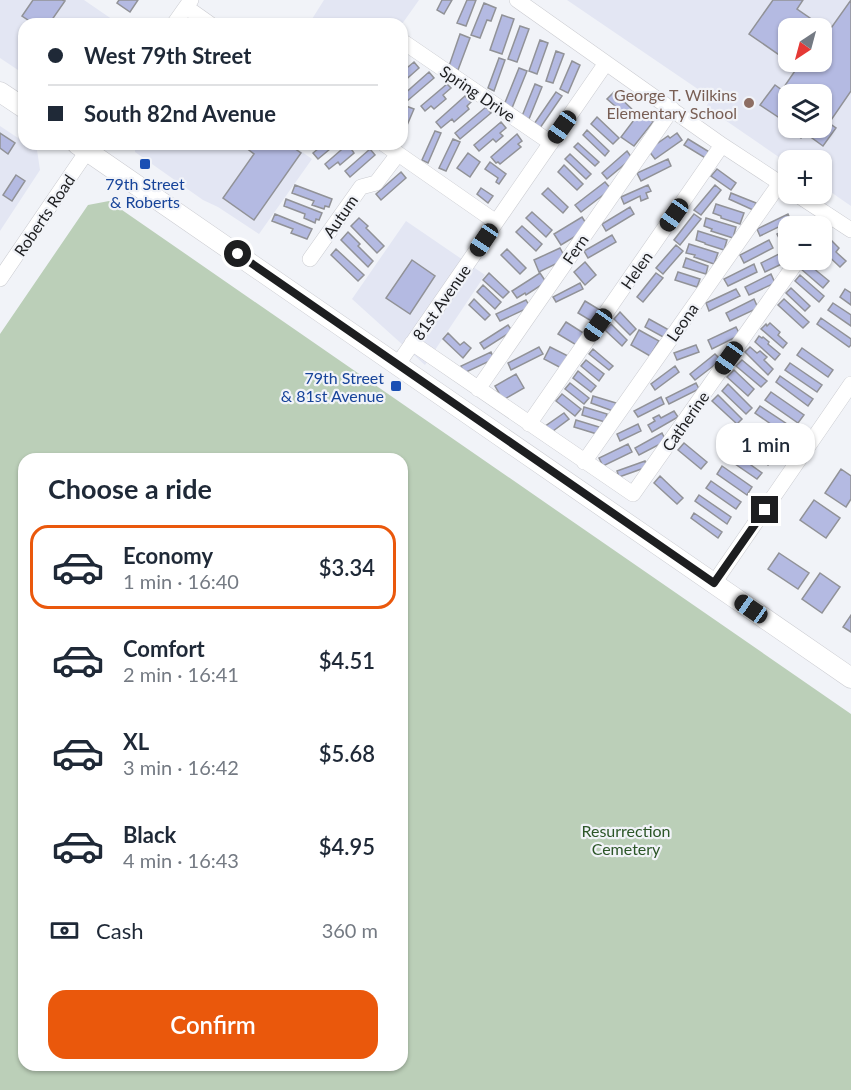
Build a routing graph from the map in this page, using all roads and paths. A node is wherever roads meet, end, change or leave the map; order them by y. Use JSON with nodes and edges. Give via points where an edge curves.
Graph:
{"nodes":[{"id":1,"x":517,"y":0,"type":"edge"},
{"id":2,"x":188,"y":4,"type":"edge"},
{"id":3,"x":178,"y":18,"type":"edge"},
{"id":4,"x":203,"y":18,"type":"edge"},
{"id":5,"x":408,"y":45,"type":"edge"},
{"id":6,"x":606,"y":63,"type":"junction"},
{"id":7,"x":0,"y":92,"type":"edge"},
{"id":8,"x":18,"y":104,"type":"edge"},
{"id":9,"x":672,"y":109,"type":"junction"},
{"id":10,"x":551,"y":142,"type":"junction"},
{"id":11,"x":722,"y":145,"type":"junction"},
{"id":12,"x":83,"y":150,"type":"edge"},
{"id":13,"x":92,"y":150,"type":"edge"},
{"id":14,"x":392,"y":150,"type":"edge"},
{"id":15,"x":398,"y":154,"type":"junction"},
{"id":16,"x":778,"y":182,"type":"edge"},
{"id":17,"x":778,"y":194,"type":"edge"},
{"id":18,"x":807,"y":204,"type":"edge"},
{"id":19,"x":820,"y":216,"type":"edge"},
{"id":20,"x":496,"y":222,"type":"junction"},
{"id":21,"x":832,"y":223,"type":"edge"},
{"id":22,"x":851,"y":230,"type":"edge"},
{"id":23,"x":310,"y":259,"type":"dead end"},
{"id":24,"x":791,"y":270,"type":"edge"},
{"id":25,"x":0,"y":279,"type":"edge"},
{"id":26,"x":412,"y":344,"type":"junction"},
{"id":27,"x":398,"y":364,"type":"junction"},
{"id":28,"x":851,"y":384,"type":"edge"},
{"id":29,"x":478,"y":389,"type":"junction"},
{"id":30,"x":530,"y":424,"type":"junction"},
{"id":31,"x":584,"y":462,"type":"junction"},
{"id":32,"x":714,"y":583,"type":"junction"},
{"id":33,"x":851,"y":678,"type":"edge"}],
"edges":[{"from":1,"to":6,"type":"street"},
{"from":2,"to":3,"type":"street"},
{"from":2,"to":4,"type":"street"},
{"from":5,"to":10,"type":"street","name":"Spring Drive"},
{"from":6,"to":9,"type":"street"},
{"from":6,"to":10,"type":"street","name":"81st Avenue"},
{"from":7,"to":8,"type":"main road"},
{"from":9,"to":11,"type":"street"},
{"from":9,"to":29,"type":"street","name":"Fern"},
{"from":10,"to":20,"type":"street","name":"81st Avenue"},
{"from":11,"to":16,"type":"street"},
{"from":11,"to":30,"type":"street","name":"Helen"},
{"from":12,"to":25,"type":"street","name":"Roberts Road"},
{"from":13,"to":27,"type":"main road"},
{"from":14,"to":15,"type":"street"},
{"from":15,"to":20,"type":"street"},
{"from":15,"to":23,"type":"street","name":"Autum","via":[[376,183],[361,187]]},
{"from":17,"to":31,"type":"street","name":"Leona"},
{"from":18,"to":19,"type":"street"},
{"from":20,"to":26,"type":"street","name":"81st Avenue"},
{"from":21,"to":22,"type":"street"},
{"from":24,"to":31,"type":"street","name":"Catherine","via":[[633,494]]},
{"from":26,"to":27,"type":"street","name":"81st Avenue"},
{"from":26,"to":29,"type":"street"},
{"from":27,"to":32,"type":"main road"},
{"from":28,"to":32,"type":"street"},
{"from":29,"to":30,"type":"street"},
{"from":30,"to":31,"type":"street"},
{"from":32,"to":33,"type":"main road"}]}
